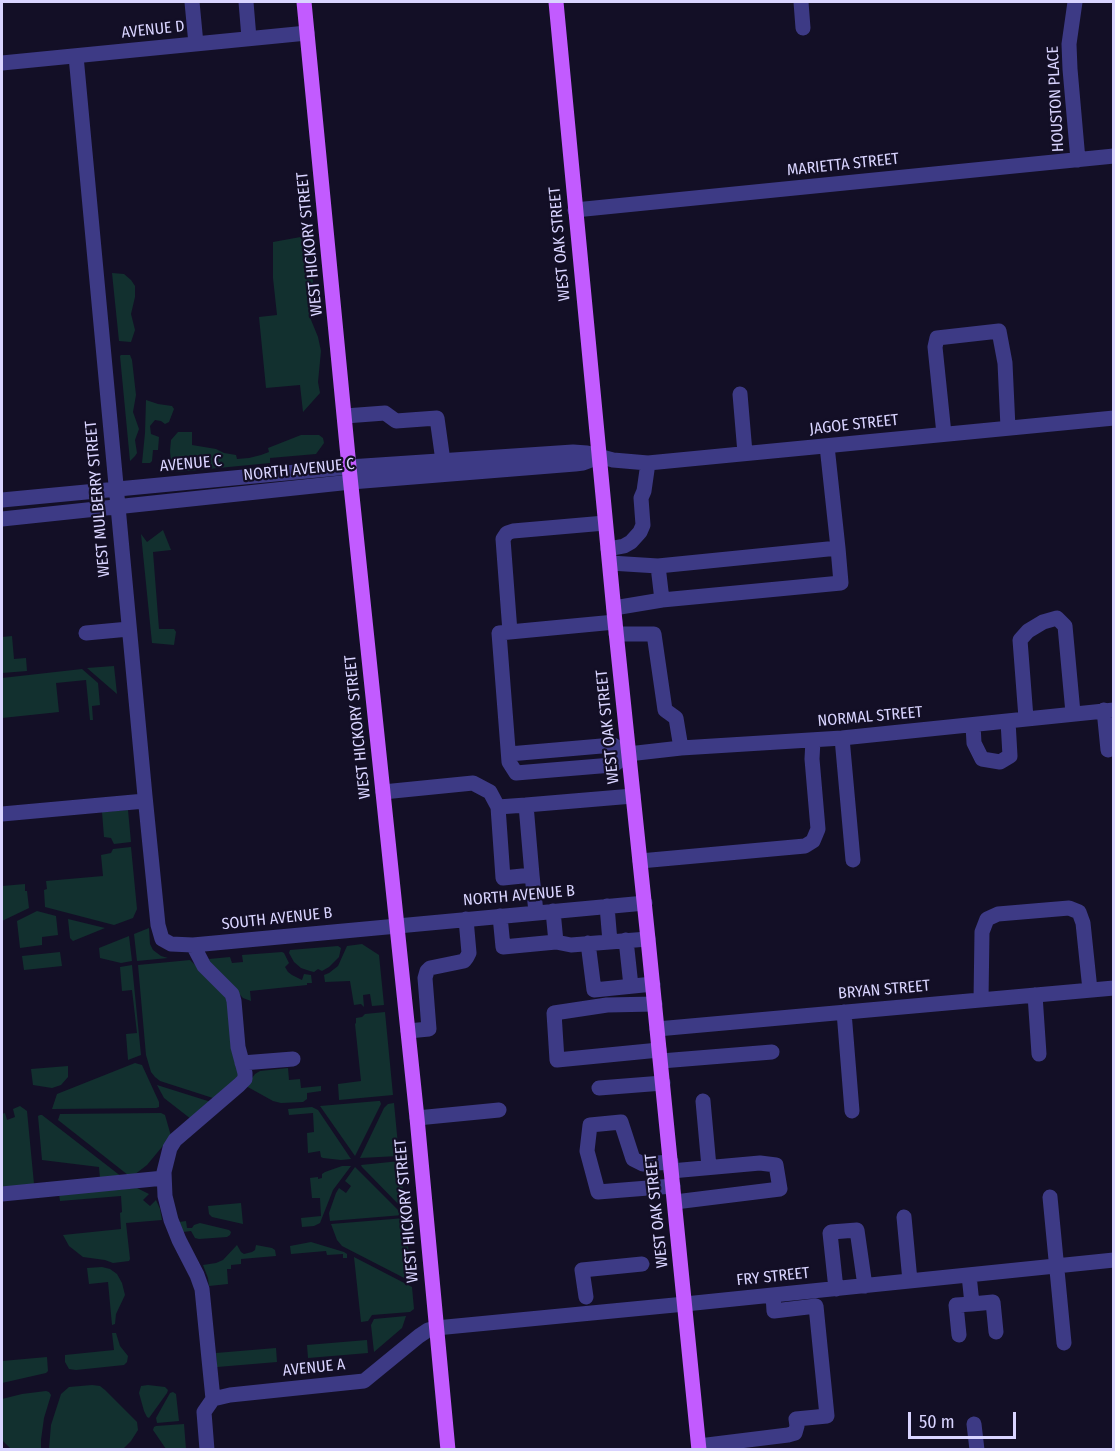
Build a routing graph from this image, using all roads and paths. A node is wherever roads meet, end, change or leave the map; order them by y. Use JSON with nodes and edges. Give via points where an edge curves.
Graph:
{"nodes":[{"id":1,"x":192,"y":2,"type":"edge"},
{"id":2,"x":246,"y":2,"type":"edge"},
{"id":3,"x":304,"y":2,"type":"edge"},
{"id":4,"x":556,"y":2,"type":"edge"},
{"id":5,"x":801,"y":2,"type":"edge"},
{"id":6,"x":1075,"y":2,"type":"edge"},
{"id":7,"x":802,"y":28,"type":"dead end"},
{"id":8,"x":307,"y":33,"type":"junction"},
{"id":9,"x":249,"y":38,"type":"junction"},
{"id":10,"x":196,"y":44,"type":"junction"},
{"id":11,"x":75,"y":56,"type":"junction"},
{"id":12,"x":2,"y":63,"type":"edge"},
{"id":13,"x":1113,"y":156,"type":"edge"},
{"id":14,"x":1078,"y":160,"type":"junction"},
{"id":15,"x":575,"y":210,"type":"junction"},
{"id":16,"x":740,"y":394,"type":"dead end"},
{"id":17,"x":345,"y":416,"type":"junction"},
{"id":18,"x":1113,"y":418,"type":"edge"},
{"id":19,"x":1008,"y":428,"type":"junction"},
{"id":20,"x":944,"y":434,"type":"junction"},
{"id":21,"x":827,"y":446,"type":"junction"},
{"id":22,"x":746,"y":453,"type":"junction"},
{"id":23,"x":599,"y":457,"type":"junction"},
{"id":24,"x":442,"y":461,"type":"junction"},
{"id":25,"x":648,"y":463,"type":"junction"},
{"id":26,"x":350,"y":474,"type":"junction"},
{"id":27,"x":115,"y":490,"type":"junction"},
{"id":28,"x":2,"y":500,"type":"edge"},
{"id":29,"x":117,"y":507,"type":"junction"},
{"id":30,"x":2,"y":519,"type":"edge"},
{"id":31,"x":605,"y":523,"type":"junction"},
{"id":32,"x":838,"y":548,"type":"junction"},
{"id":33,"x":609,"y":556,"type":"junction"},
{"id":34,"x":658,"y":566,"type":"junction"},
{"id":35,"x":662,"y":600,"type":"junction"},
{"id":36,"x":615,"y":621,"type":"junction"},
{"id":37,"x":129,"y":629,"type":"junction"},
{"id":38,"x":510,"y":632,"type":"junction"},
{"id":39,"x":86,"y":633,"type":"dead end"},
{"id":40,"x":1109,"y":710,"type":"edge"},
{"id":41,"x":1073,"y":713,"type":"junction"},
{"id":42,"x":1026,"y":718,"type":"junction"},
{"id":43,"x":1008,"y":721,"type":"junction"},
{"id":44,"x":973,"y":725,"type":"junction"},
{"id":45,"x":842,"y":738,"type":"junction"},
{"id":46,"x":813,"y":740,"type":"junction"},
{"id":47,"x":681,"y":748,"type":"junction"},
{"id":48,"x":1108,"y":750,"type":"dead end"},
{"id":49,"x":628,"y":754,"type":"junction"},
{"id":50,"x":382,"y":792,"type":"junction"},
{"id":51,"x":633,"y":796,"type":"junction"},
{"id":52,"x":145,"y":801,"type":"junction"},
{"id":53,"x":526,"y":805,"type":"junction"},
{"id":54,"x":498,"y":807,"type":"junction"},
{"id":55,"x":2,"y":814,"type":"edge"},
{"id":56,"x":853,"y":860,"type":"dead end"},
{"id":57,"x":640,"y":861,"type":"junction"},
{"id":58,"x":532,"y":875,"type":"junction"},
{"id":59,"x":645,"y":903,"type":"junction"},
{"id":60,"x":607,"y":906,"type":"junction"},
{"id":61,"x":553,"y":911,"type":"junction"},
{"id":62,"x":536,"y":912,"type":"junction"},
{"id":63,"x":500,"y":916,"type":"junction"},
{"id":64,"x":466,"y":919,"type":"junction"},
{"id":65,"x":397,"y":925,"type":"junction"},
{"id":66,"x":162,"y":939,"type":"joint"},
{"id":67,"x":648,"y":939,"type":"junction"},
{"id":68,"x":626,"y":940,"type":"junction"},
{"id":69,"x":556,"y":942,"type":"junction"},
{"id":70,"x":610,"y":942,"type":"junction"},
{"id":71,"x":588,"y":944,"type":"junction"},
{"id":72,"x":193,"y":945,"type":"junction"},
{"id":73,"x":653,"y":984,"type":"junction"},
{"id":74,"x":632,"y":986,"type":"junction"},
{"id":75,"x":1113,"y":988,"type":"edge"},
{"id":76,"x":1089,"y":990,"type":"junction"},
{"id":77,"x":1035,"y":995,"type":"junction"},
{"id":78,"x":981,"y":1000,"type":"junction"},
{"id":79,"x":655,"y":1004,"type":"junction"},
{"id":80,"x":844,"y":1012,"type":"junction"},
{"id":81,"x":657,"y":1029,"type":"junction"},
{"id":82,"x":408,"y":1031,"type":"junction"},
{"id":83,"x":772,"y":1052,"type":"dead end"},
{"id":84,"x":1039,"y":1054,"type":"dead end"},
{"id":85,"x":660,"y":1056,"type":"junction"},
{"id":86,"x":293,"y":1059,"type":"dead end"},
{"id":87,"x":242,"y":1063,"type":"junction"},
{"id":88,"x":663,"y":1083,"type":"junction"},
{"id":89,"x":599,"y":1088,"type":"dead end"},
{"id":90,"x":703,"y":1101,"type":"dead end"},
{"id":91,"x":499,"y":1110,"type":"dead end"},
{"id":92,"x":852,"y":1111,"type":"dead end"},
{"id":93,"x":417,"y":1118,"type":"junction"},
{"id":94,"x":709,"y":1167,"type":"junction"},
{"id":95,"x":672,"y":1173,"type":"junction"},
{"id":96,"x":164,"y":1178,"type":"junction"},
{"id":97,"x":2,"y":1194,"type":"edge"},
{"id":98,"x":1050,"y":1197,"type":"dead end"},
{"id":99,"x":675,"y":1202,"type":"junction"},
{"id":100,"x":904,"y":1217,"type":"dead end"},
{"id":101,"x":1113,"y":1260,"type":"edge"},
{"id":102,"x":642,"y":1264,"type":"dead end"},
{"id":103,"x":1057,"y":1266,"type":"junction"},
{"id":104,"x":969,"y":1275,"type":"junction"},
{"id":105,"x":910,"y":1281,"type":"junction"},
{"id":106,"x":865,"y":1286,"type":"junction"},
{"id":107,"x":836,"y":1289,"type":"junction"},
{"id":108,"x":586,"y":1297,"type":"dead end"},
{"id":109,"x":816,"y":1299,"type":"junction"},
{"id":110,"x":685,"y":1304,"type":"junction"},
{"id":111,"x":972,"y":1304,"type":"junction"},
{"id":112,"x":436,"y":1328,"type":"junction"},
{"id":113,"x":996,"y":1332,"type":"dead end"},
{"id":114,"x":959,"y":1335,"type":"dead end"},
{"id":115,"x":1064,"y":1343,"type":"dead end"},
{"id":116,"x":213,"y":1399,"type":"junction"},
{"id":117,"x":974,"y":1424,"type":"dead end"},
{"id":118,"x":699,"y":1448,"type":"edge"},
{"id":119,"x":207,"y":1449,"type":"edge"},
{"id":120,"x":448,"y":1449,"type":"edge"},
{"id":121,"x":977,"y":1449,"type":"edge"}],
"edges":[{"from":1,"to":10,"type":"street"},
{"from":2,"to":9,"type":"street"},
{"from":3,"to":8,"type":"main road","name":"WEST HICKORY STREET"},
{"from":4,"to":15,"type":"main road","name":"WEST OAK STREET"},
{"from":5,"to":7,"type":"street"},
{"from":6,"to":14,"type":"street","name":"HOUSTON PLACE","via":[[1069,44]]},
{"from":8,"to":9,"type":"street","name":"AVENUE D"},
{"from":8,"to":17,"type":"main road","name":"WEST HICKORY STREET"},
{"from":9,"to":10,"type":"street","name":"AVENUE D"},
{"from":10,"to":11,"type":"street","name":"AVENUE D"},
{"from":11,"to":12,"type":"street","name":"AVENUE D"},
{"from":11,"to":27,"type":"street","name":"WEST MULBERRY STREET"},
{"from":13,"to":14,"type":"street","name":"MARIETTA STREET"},
{"from":14,"to":15,"type":"street","name":"MARIETTA STREET"},
{"from":15,"to":23,"type":"main road","name":"WEST OAK STREET"},
{"from":16,"to":22,"type":"street"},
{"from":17,"to":24,"type":"street","via":[[385,413],[396,421],[437,418]]},
{"from":17,"to":26,"type":"main road","name":"WEST HICKORY STREET"},
{"from":18,"to":19,"type":"street","name":"JAGOE STREET"},
{"from":19,"to":20,"type":"street","name":"JAGOE STREET"},
{"from":19,"to":20,"type":"street","via":[[1005,363],[999,331],[937,338]]},
{"from":20,"to":21,"type":"street","name":"JAGOE STREET"},
{"from":21,"to":22,"type":"street","name":"JAGOE STREET"},
{"from":21,"to":32,"type":"street"},
{"from":22,"to":25,"type":"street","name":"JAGOE STREET"},
{"from":23,"to":24,"type":"street","name":"AVENUE C","via":[[573,452]]},
{"from":23,"to":25,"type":"street","name":"JAGOE STREET"},
{"from":23,"to":26,"type":"street","name":"NORTH AVENUE C","via":[[575,464]]},
{"from":23,"to":31,"type":"main road","name":"WEST OAK STREET"},
{"from":24,"to":26,"type":"street","name":"AVENUE C"},
{"from":25,"to":33,"type":"street","via":[[641,498],[643,525],[631,542]]},
{"from":26,"to":27,"type":"street","name":"AVENUE C"},
{"from":26,"to":29,"type":"street","name":"NORTH AVENUE C"},
{"from":26,"to":50,"type":"main road","name":"WEST HICKORY STREET"},
{"from":27,"to":28,"type":"street","name":"AVENUE C"},
{"from":27,"to":29,"type":"street","name":"WEST MULBERRY STREET"},
{"from":29,"to":30,"type":"street","name":"NORTH AVENUE C"},
{"from":29,"to":37,"type":"street","name":"WEST MULBERRY STREET"},
{"from":31,"to":33,"type":"main road","name":"WEST OAK STREET"},
{"from":31,"to":38,"type":"street","via":[[507,533],[502,539]]},
{"from":32,"to":34,"type":"street"},
{"from":32,"to":35,"type":"street","via":[[842,583]]},
{"from":33,"to":34,"type":"street"},
{"from":33,"to":36,"type":"main road","name":"WEST OAK STREET"},
{"from":34,"to":35,"type":"street"},
{"from":35,"to":36,"type":"street"},
{"from":36,"to":38,"type":"street"},
{"from":36,"to":47,"type":"street","via":[[654,634],[665,710],[676,718]]},
{"from":36,"to":49,"type":"main road","name":"WEST OAK STREET"},
{"from":37,"to":39,"type":"street"},
{"from":37,"to":52,"type":"street","name":"WEST MULBERRY STREET"},
{"from":38,"to":49,"type":"street","via":[[499,633],[509,754],[613,745]]},
{"from":40,"to":41,"type":"street","name":"NORMAL STREET"},
{"from":40,"to":48,"type":"street"},
{"from":41,"to":42,"type":"street","name":"NORMAL STREET"},
{"from":41,"to":42,"type":"street","via":[[1065,626],[1058,618],[1043,622],[1020,640]]},
{"from":42,"to":43,"type":"street","name":"NORMAL STREET"},
{"from":43,"to":44,"type":"street","name":"NORMAL STREET"},
{"from":43,"to":44,"type":"street","via":[[1010,756],[1000,762],[982,759],[974,743]]},
{"from":44,"to":45,"type":"street","name":"NORMAL STREET"},
{"from":45,"to":46,"type":"street","name":"NORMAL STREET"},
{"from":45,"to":56,"type":"street"},
{"from":46,"to":47,"type":"street","name":"NORMAL STREET"},
{"from":46,"to":57,"type":"street","via":[[818,829],[813,841],[805,846]]},
{"from":47,"to":49,"type":"street","name":"NORMAL STREET"},
{"from":49,"to":51,"type":"main road","name":"WEST OAK STREET"},
{"from":50,"to":54,"type":"street","via":[[473,783],[490,792]]},
{"from":50,"to":65,"type":"main road","name":"WEST HICKORY STREET"},
{"from":51,"to":53,"type":"street"},
{"from":51,"to":57,"type":"main road","name":"WEST OAK STREET"},
{"from":52,"to":55,"type":"street"},
{"from":52,"to":66,"type":"street","name":"WEST MULBERRY STREET"},
{"from":53,"to":54,"type":"street"},
{"from":53,"to":58,"type":"street"},
{"from":54,"to":58,"type":"street","via":[[503,878]]},
{"from":57,"to":59,"type":"main road","name":"WEST OAK STREET"},
{"from":58,"to":62,"type":"street"},
{"from":59,"to":60,"type":"street","name":"NORTH AVENUE B"},
{"from":59,"to":67,"type":"main road","name":"WEST OAK STREET"},
{"from":60,"to":61,"type":"street","name":"NORTH AVENUE B"},
{"from":60,"to":70,"type":"street"},
{"from":61,"to":62,"type":"street","name":"NORTH AVENUE B"},
{"from":61,"to":69,"type":"street"},
{"from":62,"to":63,"type":"street","name":"NORTH AVENUE B"},
{"from":63,"to":64,"type":"street","name":"NORTH AVENUE B"},
{"from":63,"to":69,"type":"street","via":[[503,947]]},
{"from":64,"to":65,"type":"street","name":"NORTH AVENUE B"},
{"from":64,"to":82,"type":"street","via":[[467,957],[427,971],[429,1029]]},
{"from":65,"to":72,"type":"street","name":"SOUTH AVENUE B"},
{"from":65,"to":82,"type":"main road","name":"WEST HICKORY STREET"},
{"from":66,"to":72,"type":"street","name":"SOUTH AVENUE B","via":[[171,944]]},
{"from":67,"to":68,"type":"street"},
{"from":67,"to":73,"type":"main road","name":"WEST OAK STREET"},
{"from":68,"to":70,"type":"street"},
{"from":68,"to":74,"type":"street"},
{"from":69,"to":71,"type":"street"},
{"from":70,"to":71,"type":"street"},
{"from":71,"to":74,"type":"street","via":[[594,990]]},
{"from":72,"to":87,"type":"street","via":[[204,966],[232,994]]},
{"from":73,"to":74,"type":"street"},
{"from":73,"to":79,"type":"main road","name":"WEST OAK STREET"},
{"from":75,"to":76,"type":"street","name":"BRYAN STREET"},
{"from":76,"to":77,"type":"street","name":"BRYAN STREET"},
{"from":76,"to":78,"type":"street","via":[[1079,912],[1069,908],[998,914],[987,919],[982,932]]},
{"from":77,"to":78,"type":"street","name":"BRYAN STREET"},
{"from":77,"to":84,"type":"street"},
{"from":78,"to":80,"type":"street","name":"BRYAN STREET"},
{"from":79,"to":81,"type":"main road","name":"WEST OAK STREET"},
{"from":79,"to":85,"type":"street","via":[[607,1005],[554,1013],[557,1060]]},
{"from":80,"to":81,"type":"street","name":"BRYAN STREET"},
{"from":80,"to":92,"type":"street"},
{"from":81,"to":85,"type":"main road","name":"WEST OAK STREET"},
{"from":82,"to":93,"type":"main road","name":"WEST HICKORY STREET"},
{"from":83,"to":85,"type":"street"},
{"from":85,"to":88,"type":"main road","name":"WEST OAK STREET"},
{"from":86,"to":87,"type":"street"},
{"from":87,"to":96,"type":"street","via":[[242,1083],[170,1148]]},
{"from":88,"to":89,"type":"street"},
{"from":88,"to":95,"type":"main road","name":"WEST OAK STREET"},
{"from":90,"to":94,"type":"street"},
{"from":91,"to":93,"type":"street"},
{"from":93,"to":112,"type":"main road","name":"WEST HICKORY STREET"},
{"from":94,"to":95,"type":"street"},
{"from":94,"to":99,"type":"street","via":[[776,1165],[780,1189]]},
{"from":95,"to":95,"type":"street","via":[[598,1192],[587,1150],[590,1125],[621,1122],[633,1159]]},
{"from":95,"to":99,"type":"main road","name":"WEST OAK STREET"},
{"from":96,"to":97,"type":"street"},
{"from":96,"to":116,"type":"street","via":[[171,1220],[202,1290]]},
{"from":98,"to":103,"type":"street"},
{"from":99,"to":110,"type":"main road","name":"WEST OAK STREET"},
{"from":100,"to":105,"type":"street"},
{"from":101,"to":103,"type":"street","name":"FRY STREET"},
{"from":102,"to":108,"type":"street","via":[[582,1270]]},
{"from":103,"to":104,"type":"street","name":"FRY STREET"},
{"from":103,"to":115,"type":"street"},
{"from":104,"to":105,"type":"street","name":"FRY STREET"},
{"from":104,"to":111,"type":"street"},
{"from":105,"to":106,"type":"street","name":"FRY STREET"},
{"from":106,"to":107,"type":"street","name":"FRY STREET"},
{"from":106,"to":107,"type":"street","via":[[857,1229],[830,1233]]},
{"from":107,"to":109,"type":"street","name":"FRY STREET"},
{"from":109,"to":110,"type":"street","name":"FRY STREET","via":[[773,1295]]},
{"from":109,"to":118,"type":"street","via":[[826,1416],[796,1419],[795,1433],[788,1436]]},
{"from":110,"to":112,"type":"street","name":"FRY STREET"},
{"from":110,"to":118,"type":"main road","name":"WEST OAK STREET"},
{"from":111,"to":113,"type":"street","via":[[993,1302]]},
{"from":111,"to":114,"type":"street","via":[[956,1305]]},
{"from":112,"to":116,"type":"street","name":"AVENUE A","via":[[419,1336],[364,1381]]},
{"from":112,"to":120,"type":"main road","name":"WEST HICKORY STREET"},
{"from":116,"to":119,"type":"street","via":[[204,1412]]},
{"from":117,"to":121,"type":"street"}]}
